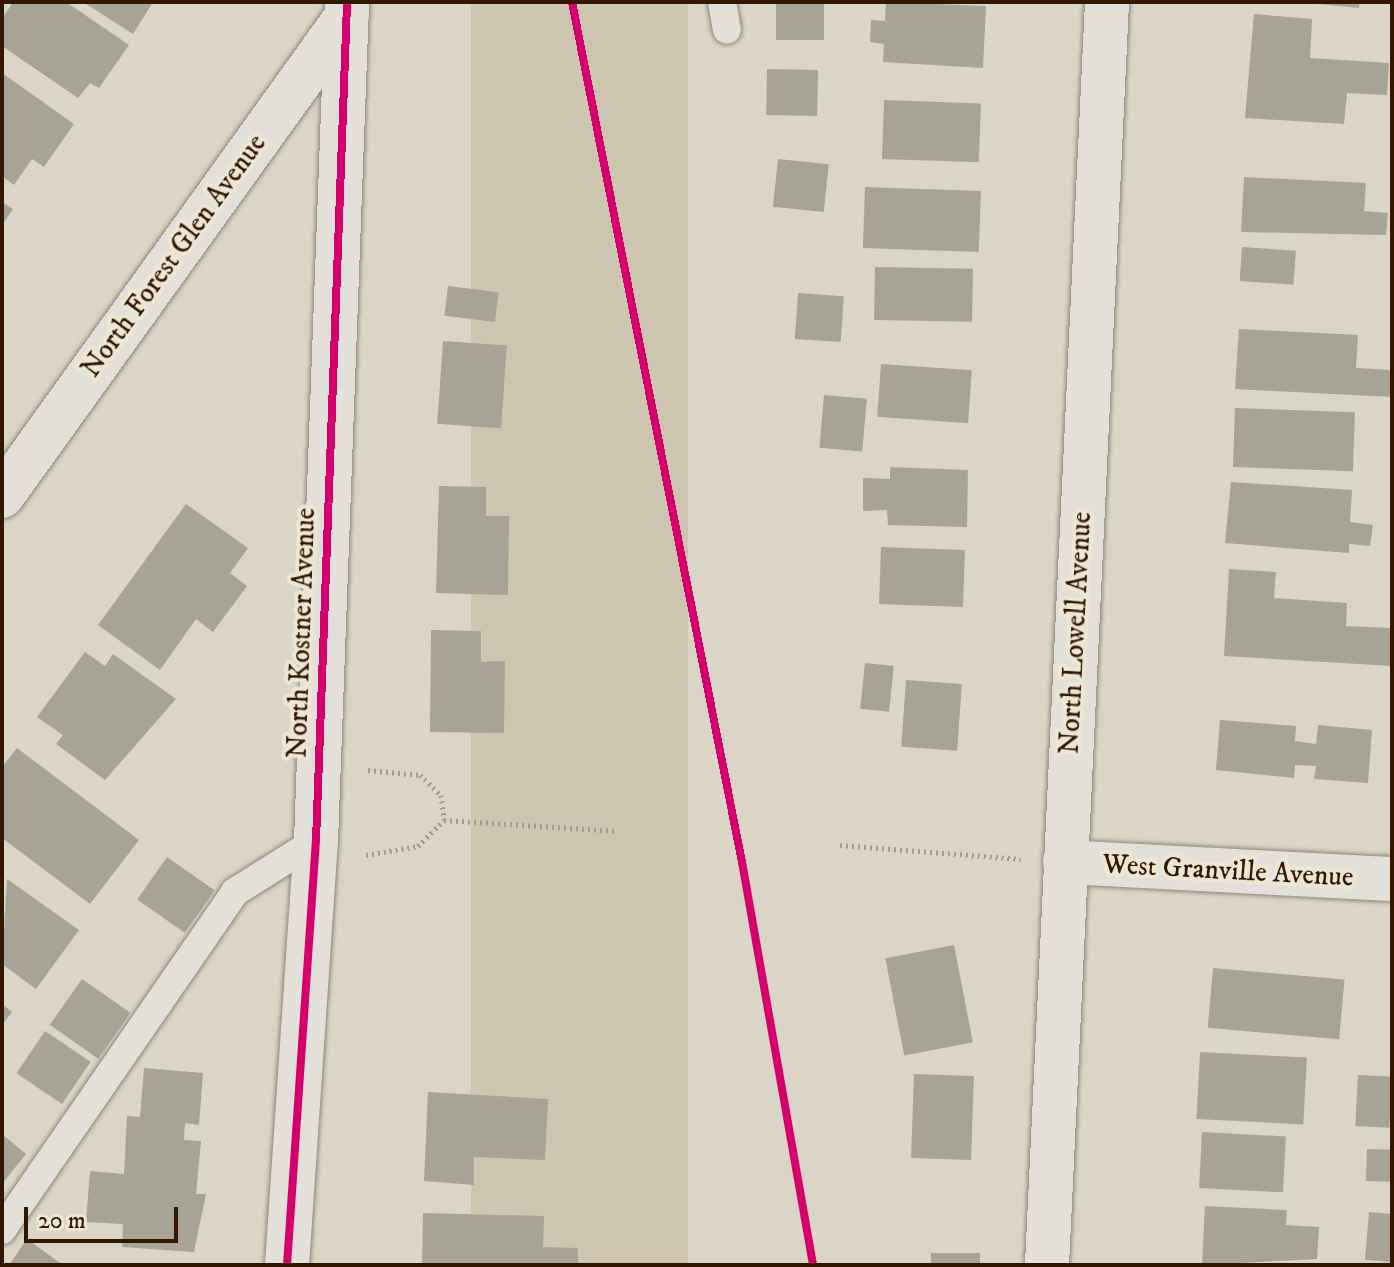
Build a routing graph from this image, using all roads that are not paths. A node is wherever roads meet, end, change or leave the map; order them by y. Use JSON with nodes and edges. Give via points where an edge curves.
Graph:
{"nodes":[{"id":1,"x":1107,"y":2,"type":"edge"},
{"id":2,"x":347,"y":9,"type":"edge"},
{"id":3,"x":2,"y":496,"type":"edge"},
{"id":4,"x":316,"y":841,"type":"junction"},
{"id":5,"x":1065,"y":862,"type":"junction"},
{"id":6,"x":1392,"y":879,"type":"edge"},
{"id":7,"x":2,"y":1230,"type":"edge"},
{"id":8,"x":287,"y":1265,"type":"edge"},
{"id":9,"x":1047,"y":1265,"type":"edge"}],
"edges":[{"from":1,"to":5,"type":"street","name":"North Lowell Avenue"},
{"from":2,"to":3,"type":"street","name":"North Forest Glen Avenue"},
{"from":2,"to":4,"type":"street","name":"North Kostner Avenue"},
{"from":4,"to":7,"type":"lane","via":[[235,892]]},
{"from":4,"to":8,"type":"street","name":"North Kostner Avenue"},
{"from":5,"to":6,"type":"street","name":"West Granville Avenue"},
{"from":5,"to":9,"type":"street","name":"North Lowell Avenue"}]}
